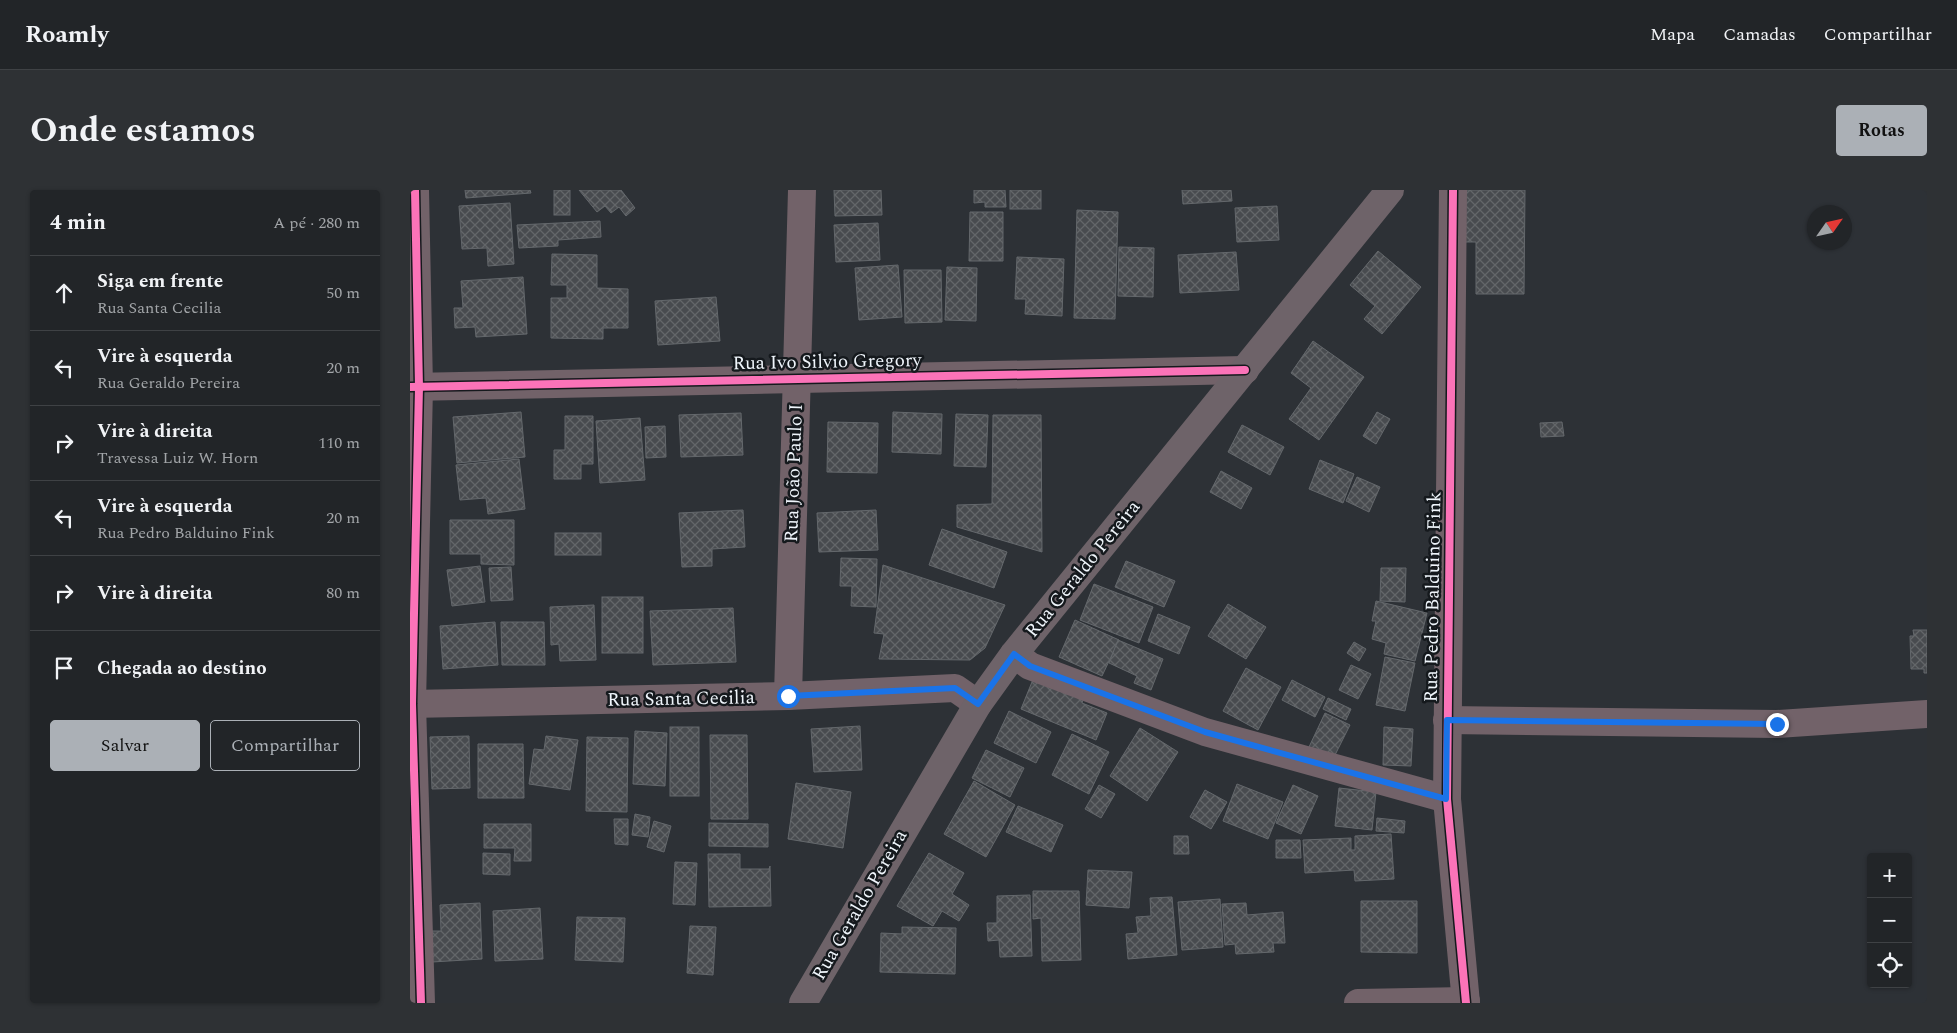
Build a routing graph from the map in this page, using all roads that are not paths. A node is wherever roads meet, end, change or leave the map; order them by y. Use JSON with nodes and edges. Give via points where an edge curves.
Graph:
{"nodes":[{"id":1,"x":415,"y":190,"type":"edge"},
{"id":2,"x":802,"y":190,"type":"edge"},
{"id":3,"x":1390,"y":190,"type":"edge"},
{"id":4,"x":1453,"y":190,"type":"edge"},
{"id":5,"x":1245,"y":370,"type":"junction"},
{"id":6,"x":797,"y":380,"type":"junction"},
{"id":7,"x":414,"y":387,"type":"edge"},
{"id":8,"x":1014,"y":654,"type":"junction"},
{"id":9,"x":788,"y":696,"type":"junction"},
{"id":10,"x":411,"y":704,"type":"edge"},
{"id":11,"x":978,"y":704,"type":"junction"},
{"id":12,"x":1927,"y":714,"type":"edge"},
{"id":13,"x":1447,"y":720,"type":"junction"},
{"id":14,"x":1446,"y":799,"type":"junction"},
{"id":15,"x":410,"y":1002,"type":"edge"},
{"id":16,"x":1466,"y":1002,"type":"edge"},
{"id":17,"x":421,"y":1003,"type":"edge"},
{"id":18,"x":434,"y":1003,"type":"edge"},
{"id":19,"x":804,"y":1003,"type":"edge"},
{"id":20,"x":1358,"y":1003,"type":"edge"}],
"edges":[{"from":1,"to":7,"type":"street"},
{"from":2,"to":6,"type":"street","name":"Rua João Paulo I"},
{"from":3,"to":5,"type":"main road","name":"Rua Geraldo Pereira"},
{"from":4,"to":13,"type":"street","name":"Rua Pedro Balduino Fink"},
{"from":5,"to":6,"type":"street","name":"Rua Ivo Silvio Gregory"},
{"from":5,"to":8,"type":"main road","name":"Rua Geraldo Pereira"},
{"from":6,"to":7,"type":"street","name":"Rua Ivo Silvio Gregory"},
{"from":6,"to":9,"type":"street","name":"Rua João Paulo I"},
{"from":7,"to":10,"type":"street"},
{"from":8,"to":11,"type":"main road","name":"Rua Geraldo Pereira"},
{"from":8,"to":14,"type":"street","via":[[1030,666],[1205,732]]},
{"from":9,"to":10,"type":"street","name":"Rua Santa Cecilia"},
{"from":9,"to":11,"type":"street","name":"Rua Santa Cecilia","via":[[955,688]]},
{"from":10,"to":17,"type":"street"},
{"from":11,"to":19,"type":"main road","name":"Rua Geraldo Pereira"},
{"from":12,"to":13,"type":"street","via":[[1777,724]]},
{"from":13,"to":14,"type":"street","name":"Rua Pedro Balduino Fink"},
{"from":14,"to":16,"type":"street","name":"Rua Pedro Balduino Fink"},
{"from":15,"to":17,"type":"street"},
{"from":16,"to":20,"type":"street"},
{"from":17,"to":18,"type":"street"}]}
